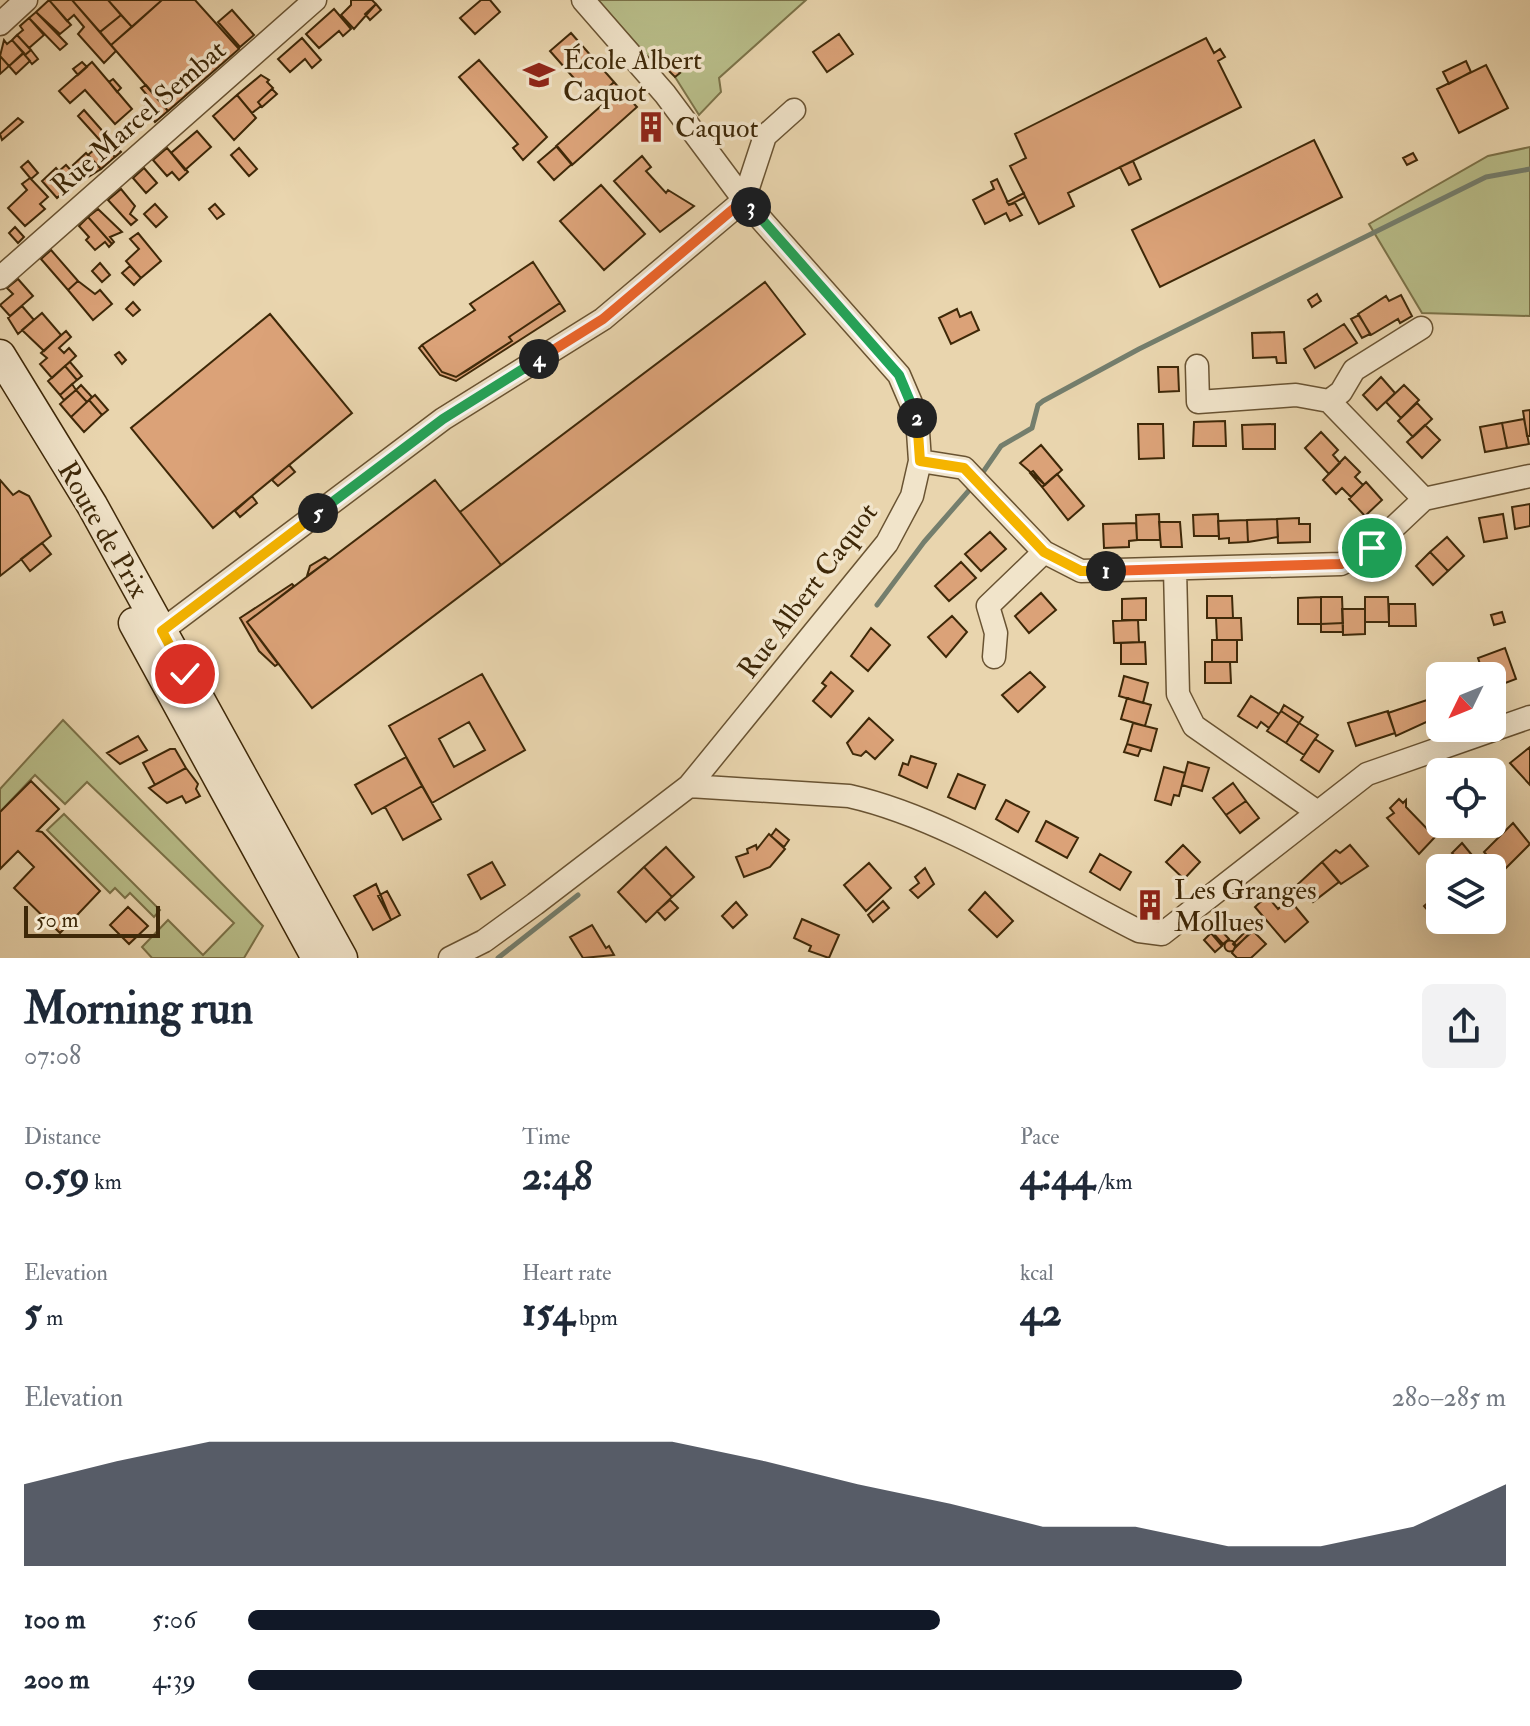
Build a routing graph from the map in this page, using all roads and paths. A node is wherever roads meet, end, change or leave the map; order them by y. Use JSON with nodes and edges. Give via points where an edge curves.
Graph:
{"nodes":[{"id":1,"x":26,"y":0,"type":"edge"},
{"id":2,"x":315,"y":0,"type":"edge"},
{"id":3,"x":583,"y":0,"type":"edge"},
{"id":4,"x":0,"y":24,"type":"edge"},
{"id":5,"x":794,"y":110,"type":"dead end"},
{"id":6,"x":744,"y":200,"type":"junction"},
{"id":7,"x":0,"y":278,"type":"edge"},
{"id":8,"x":1421,"y":328,"type":"dead end"},
{"id":9,"x":0,"y":355,"type":"edge"},
{"id":10,"x":1197,"y":366,"type":"dead end"},
{"id":11,"x":0,"y":379,"type":"edge"},
{"id":12,"x":1329,"y":401,"type":"junction"},
{"id":13,"x":920,"y":461,"type":"junction"},
{"id":14,"x":1530,"y":476,"type":"edge"},
{"id":15,"x":1424,"y":499,"type":"junction"},
{"id":16,"x":1044,"y":552,"type":"junction"},
{"id":17,"x":1175,"y":569,"type":"junction"},
{"id":18,"x":153,"y":637,"type":"junction"},
{"id":19,"x":994,"y":657,"type":"dead end"},
{"id":20,"x":1530,"y":717,"type":"edge"},
{"id":21,"x":689,"y":786,"type":"junction"},
{"id":22,"x":1316,"y":811,"type":"junction"},
{"id":23,"x":452,"y":957,"type":"edge"},
{"id":24,"x":317,"y":958,"type":"edge"},
{"id":25,"x":342,"y":958,"type":"edge"},
{"id":26,"x":430,"y":958,"type":"edge"}],
"edges":[{"from":1,"to":4,"type":"street"},
{"from":2,"to":7,"type":"street","name":"Rue Marcel Sembat"},
{"from":3,"to":6,"type":"street","name":"Rue Albert Caquot","via":[[665,94]]},
{"from":5,"to":6,"type":"street","via":[[765,136]]},
{"from":6,"to":13,"type":"street","name":"Rue Albert Caquot","via":[[899,375],[917,417]]},
{"from":6,"to":18,"type":"street","via":[[603,319],[443,419]]},
{"from":8,"to":12,"type":"street","via":[[1354,370]]},
{"from":9,"to":18,"type":"main road","name":"Route de Prix","via":[[92,505]]},
{"from":10,"to":12,"type":"street","via":[[1198,402],[1296,395]]},
{"from":11,"to":18,"type":"main road","name":"Route de Prix"},
{"from":12,"to":15,"type":"street"},
{"from":13,"to":16,"type":"street","via":[[964,468]]},
{"from":13,"to":21,"type":"street","name":"Rue Albert Caquot","via":[[912,496],[887,543]]},
{"from":14,"to":15,"type":"street"},
{"from":15,"to":17,"type":"street","via":[[1372,548],[1341,564]]},
{"from":16,"to":17,"type":"street","via":[[1081,571]]},
{"from":16,"to":19,"type":"street","via":[[988,606],[996,633]]},
{"from":17,"to":22,"type":"street","via":[[1178,694],[1194,726]]},
{"from":18,"to":24,"type":"main road","name":"Route de Prix"},
{"from":18,"to":25,"type":"main road","name":"Route de Prix"},
{"from":20,"to":22,"type":"street","via":[[1367,774]]},
{"from":21,"to":22,"type":"street","via":[[875,801],[983,849],[1139,931],[1162,934]]},
{"from":21,"to":23,"type":"street","name":"Rue Albert Caquot","via":[[484,941]]},
{"from":23,"to":26,"type":"street"}]}
